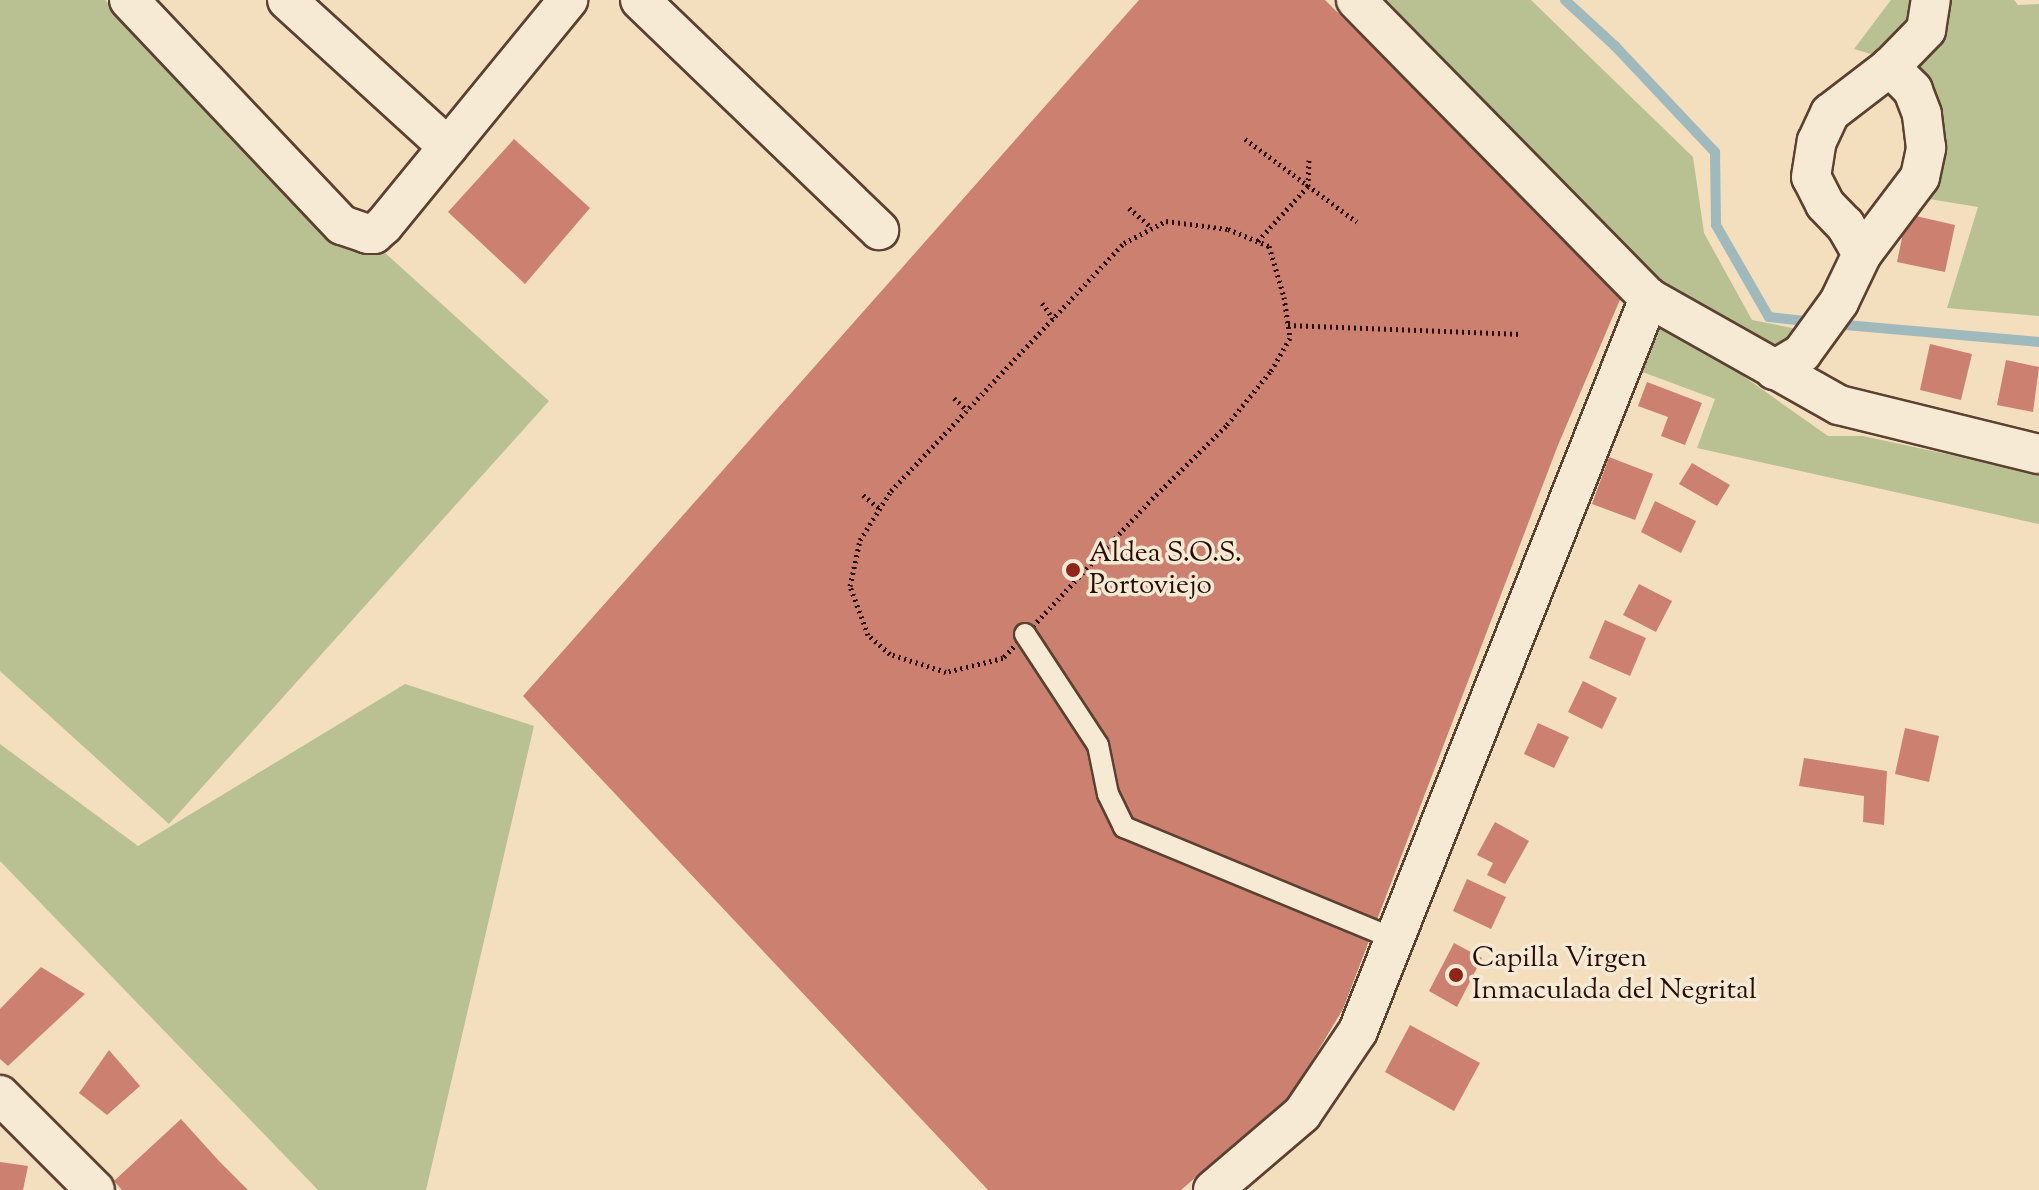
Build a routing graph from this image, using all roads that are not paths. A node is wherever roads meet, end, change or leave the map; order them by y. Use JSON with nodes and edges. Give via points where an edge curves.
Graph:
{"nodes":[{"id":1,"x":129,"y":0,"type":"edge"},
{"id":2,"x":287,"y":0,"type":"edge"},
{"id":3,"x":568,"y":0,"type":"edge"},
{"id":4,"x":640,"y":0,"type":"edge"},
{"id":5,"x":1356,"y":0,"type":"edge"},
{"id":6,"x":1931,"y":0,"type":"edge"},
{"id":7,"x":1890,"y":67,"type":"junction"},
{"id":8,"x":448,"y":147,"type":"junction"},
{"id":9,"x":879,"y":230,"type":"dead end"},
{"id":10,"x":1862,"y":254,"type":"junction"},
{"id":11,"x":1649,"y":298,"type":"junction"},
{"id":12,"x":1774,"y":370,"type":"junction"},
{"id":13,"x":2039,"y":454,"type":"edge"},
{"id":14,"x":1025,"y":634,"type":"road end"},
{"id":15,"x":1394,"y":939,"type":"junction"},
{"id":16,"x":0,"y":1095,"type":"edge"},
{"id":17,"x":95,"y":1190,"type":"edge"},
{"id":18,"x":1213,"y":1190,"type":"edge"}],
"edges":[{"from":1,"to":8,"type":"street","via":[[342,225],[374,234]]},
{"from":2,"to":8,"type":"street"},
{"from":3,"to":8,"type":"street"},
{"from":4,"to":9,"type":"street"},
{"from":5,"to":11,"type":"street"},
{"from":6,"to":7,"type":"street","via":[[1926,30]]},
{"from":7,"to":10,"type":"street","via":[[1913,90],[1926,148],[1920,177]]},
{"from":7,"to":10,"type":"street","via":[[1830,113],[1817,141],[1811,177]]},
{"from":10,"to":12,"type":"street","via":[[1839,302],[1802,353]]},
{"from":11,"to":12,"type":"street"},
{"from":11,"to":15,"type":"street"},
{"from":12,"to":13,"type":"street","via":[[1839,405]]},
{"from":14,"to":15,"type":"lane","via":[[1098,745],[1108,794],[1124,827]]},
{"from":15,"to":18,"type":"street","via":[[1358,1031],[1302,1114]]},
{"from":16,"to":17,"type":"street"}]}
